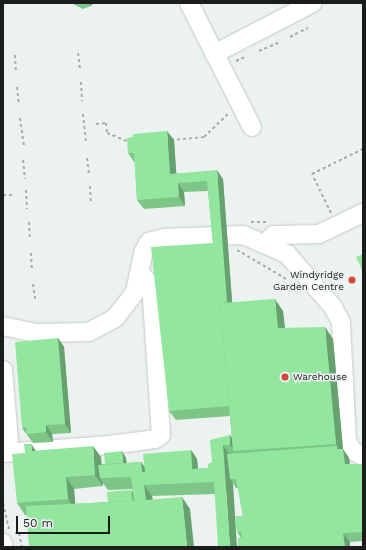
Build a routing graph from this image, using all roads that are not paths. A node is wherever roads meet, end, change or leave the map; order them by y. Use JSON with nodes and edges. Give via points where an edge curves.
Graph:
{"nodes":[{"id":1,"x":189,"y":3,"type":"edge"},
{"id":2,"x":313,"y":3,"type":"edge"},
{"id":3,"x":214,"y":54,"type":"junction"},
{"id":4,"x":252,"y":127,"type":"dead end"},
{"id":5,"x":363,"y":213,"type":"edge"},
{"id":6,"x":264,"y":244,"type":"junction"},
{"id":7,"x":140,"y":273,"type":"junction"},
{"id":8,"x":3,"y":326,"type":"edge"},
{"id":9,"x":3,"y":370,"type":"edge"},
{"id":10,"x":3,"y":446,"type":"edge"},
{"id":11,"x":3,"y":453,"type":"edge"},
{"id":12,"x":363,"y":456,"type":"edge"},
{"id":13,"x":3,"y":543,"type":"edge"},
{"id":14,"x":3,"y":547,"type":"edge"}],
"edges":[{"from":1,"to":3,"type":"lane"},
{"from":2,"to":3,"type":"lane"},
{"from":3,"to":4,"type":"lane"},
{"from":5,"to":6,"type":"lane","via":[[319,234],[274,235]]},
{"from":6,"to":7,"type":"lane","via":[[233,234],[164,238],[149,242],[143,253]]},
{"from":6,"to":12,"type":"lane","via":[[287,254],[295,261],[333,307],[341,323],[347,441],[352,450]]},
{"from":7,"to":8,"type":"lane","via":[[134,292],[115,318],[88,332],[37,333]]},
{"from":7,"to":11,"type":"lane","via":[[151,285],[161,435],[155,439],[110,445]]},
{"from":9,"to":10,"type":"lane","via":[[9,440]]},
{"from":13,"to":14,"type":"lane"}]}
